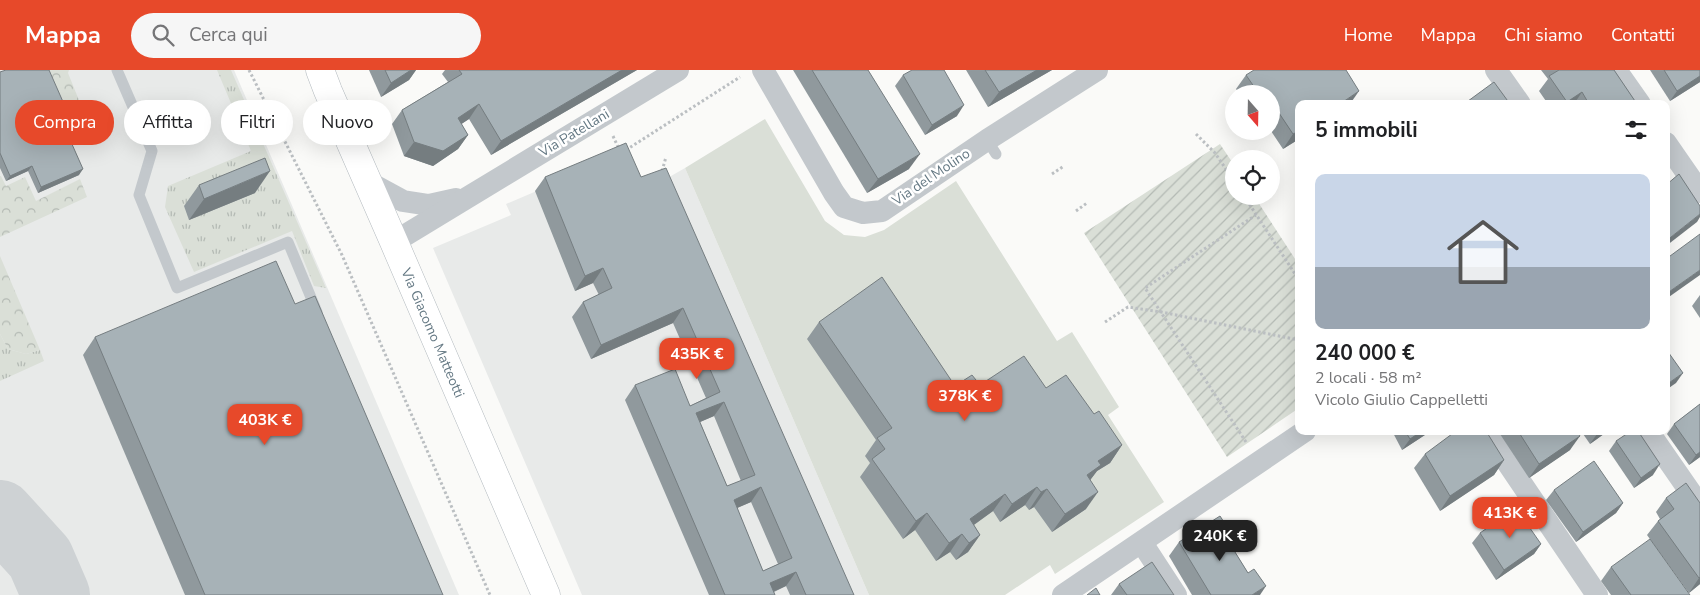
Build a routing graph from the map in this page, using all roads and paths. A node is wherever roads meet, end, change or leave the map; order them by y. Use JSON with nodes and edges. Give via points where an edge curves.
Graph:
{"nodes":[{"id":1,"x":117,"y":70,"type":"edge"},
{"id":2,"x":249,"y":70,"type":"edge"},
{"id":3,"x":320,"y":70,"type":"edge"},
{"id":4,"x":678,"y":70,"type":"edge"},
{"id":5,"x":1097,"y":70,"type":"edge"},
{"id":6,"x":1496,"y":70,"type":"edge"},
{"id":7,"x":1616,"y":70,"type":"edge"},
{"id":8,"x":753,"y":73,"type":"edge"},
{"id":9,"x":1517,"y":100,"type":"edge"},
{"id":10,"x":1637,"y":100,"type":"edge"},
{"id":11,"x":603,"y":115,"type":"junction"},
{"id":12,"x":1196,"y":134,"type":"dead end"},
{"id":13,"x":1670,"y":149,"type":"edge"},
{"id":14,"x":666,"y":158,"type":"dead end"},
{"id":15,"x":1064,"y":166,"type":"dead end"},
{"id":16,"x":1225,"y":168,"type":"edge"},
{"id":17,"x":662,"y":172,"type":"edge"},
{"id":18,"x":1052,"y":174,"type":"dead end"},
{"id":19,"x":368,"y":182,"type":"junction"},
{"id":20,"x":1700,"y":192,"type":"edge"},
{"id":21,"x":469,"y":196,"type":"junction"},
{"id":22,"x":1088,"y":203,"type":"dead end"},
{"id":23,"x":1250,"y":205,"type":"edge"},
{"id":24,"x":1076,"y":211,"type":"dead end"},
{"id":25,"x":1256,"y":215,"type":"junction"},
{"id":26,"x":394,"y":242,"type":"junction"},
{"id":27,"x":1295,"y":274,"type":"edge"},
{"id":28,"x":1161,"y":312,"type":"junction"},
{"id":29,"x":1105,"y":322,"type":"dead end"},
{"id":30,"x":322,"y":323,"type":"edge"},
{"id":31,"x":1295,"y":339,"type":"edge"},
{"id":32,"x":1298,"y":435,"type":"edge"},
{"id":33,"x":1489,"y":435,"type":"edge"},
{"id":34,"x":1651,"y":435,"type":"edge"},
{"id":35,"x":1259,"y":462,"type":"junction"},
{"id":36,"x":1700,"y":506,"type":"edge"},
{"id":37,"x":1142,"y":542,"type":"junction"},
{"id":38,"x":1090,"y":588,"type":"edge"},
{"id":39,"x":490,"y":595,"type":"edge"},
{"id":40,"x":546,"y":595,"type":"edge"},
{"id":41,"x":1063,"y":595,"type":"edge"},
{"id":42,"x":1176,"y":595,"type":"edge"},
{"id":43,"x":1597,"y":595,"type":"edge"}],
"edges":[{"from":1,"to":30,"type":"lane","via":[[152,151],[139,195],[177,288],[288,242]]},
{"from":2,"to":39,"type":"path","via":[[342,256]]},
{"from":3,"to":19,"type":"street","name":"Via Giacomo Matteotti"},
{"from":4,"to":11,"type":"street","name":"Via Patellani"},
{"from":5,"to":8,"type":"street","name":"Via del Molino","via":[[992,147],[882,211],[863,213],[844,206]]},
{"from":6,"to":9,"type":"street"},
{"from":7,"to":10,"type":"street"},
{"from":8,"to":11,"type":"path","via":[[621,153]]},
{"from":11,"to":21,"type":"street","name":"Via Patellani"},
{"from":12,"to":16,"type":"path"},
{"from":13,"to":20,"type":"street"},
{"from":14,"to":17,"type":"path"},
{"from":15,"to":18,"type":"path"},
{"from":19,"to":21,"type":"street","name":"Via Patellani","via":[[403,201],[429,204]]},
{"from":19,"to":26,"type":"street","name":"Via Giacomo Matteotti"},
{"from":21,"to":26,"type":"street","name":"Via Patellani"},
{"from":22,"to":24,"type":"path"},
{"from":23,"to":25,"type":"path"},
{"from":25,"to":27,"type":"path"},
{"from":25,"to":28,"type":"path","via":[[1145,288]]},
{"from":26,"to":40,"type":"street","name":"Via Giacomo Matteotti"},
{"from":28,"to":29,"type":"path","via":[[1128,307]]},
{"from":28,"to":31,"type":"path"},
{"from":28,"to":35,"type":"path"},
{"from":32,"to":35,"type":"street"},
{"from":33,"to":43,"type":"street"},
{"from":34,"to":36,"type":"street"},
{"from":35,"to":37,"type":"street"},
{"from":37,"to":38,"type":"street"},
{"from":37,"to":42,"type":"street"},
{"from":38,"to":41,"type":"street"}]}
